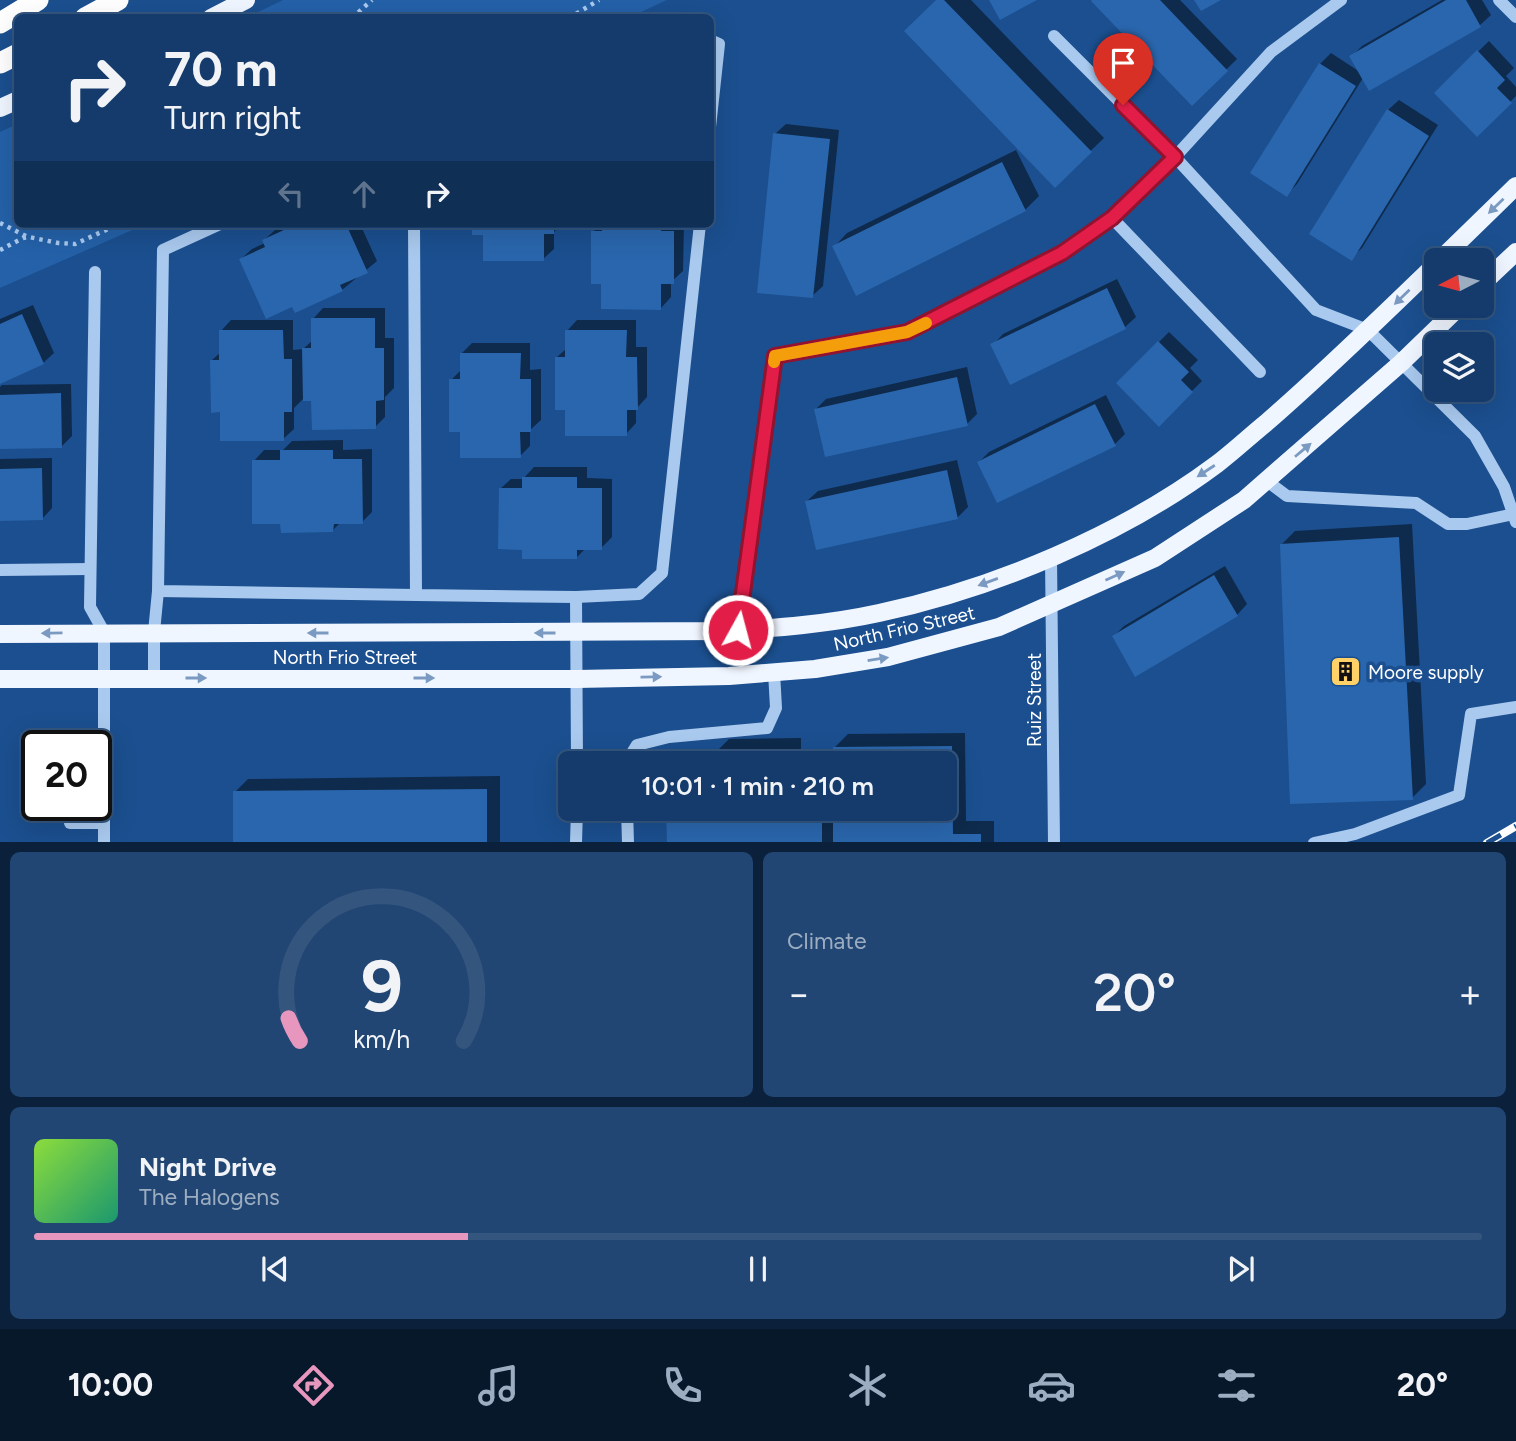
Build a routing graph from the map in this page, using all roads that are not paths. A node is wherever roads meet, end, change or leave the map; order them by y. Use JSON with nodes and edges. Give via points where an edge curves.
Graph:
{"nodes":[{"id":1,"x":38,"y":0,"type":"edge"},
{"id":2,"x":118,"y":0,"type":"edge"},
{"id":3,"x":246,"y":0,"type":"edge"},
{"id":4,"x":1341,"y":0,"type":"edge"},
{"id":5,"x":1499,"y":0,"type":"edge"},
{"id":6,"x":15,"y":14,"type":"edge"},
{"id":7,"x":92,"y":14,"type":"edge"},
{"id":8,"x":219,"y":14,"type":"edge"},
{"id":9,"x":1516,"y":17,"type":"edge"},
{"id":10,"x":1054,"y":36,"type":"dead end"},
{"id":11,"x":714,"y":42,"type":"edge"},
{"id":12,"x":714,"y":90,"type":"edge"},
{"id":13,"x":1175,"y":157,"type":"junction"},
{"id":14,"x":1516,"y":186,"type":"edge"},
{"id":15,"x":1112,"y":218,"type":"junction"},
{"id":16,"x":211,"y":228,"type":"edge"},
{"id":17,"x":414,"y":228,"type":"edge"},
{"id":18,"x":701,"y":228,"type":"edge"},
{"id":19,"x":1452,"y":248,"type":"edge"},
{"id":20,"x":1516,"y":252,"type":"edge"},
{"id":21,"x":95,"y":272,"type":"dead end"},
{"id":22,"x":1494,"y":273,"type":"edge"},
{"id":23,"x":1424,"y":276,"type":"edge"},
{"id":24,"x":1448,"y":318,"type":"edge"},
{"id":25,"x":1368,"y":330,"type":"junction"},
{"id":26,"x":1401,"y":363,"type":"junction"},
{"id":27,"x":1261,"y":372,"type":"dead end"},
{"id":28,"x":1267,"y":481,"type":"junction"},
{"id":29,"x":1515,"y":518,"type":"edge"},
{"id":30,"x":1051,"y":557,"type":"junction"},
{"id":31,"x":0,"y":569,"type":"edge"},
{"id":32,"x":90,"y":569,"type":"junction"},
{"id":33,"x":158,"y":591,"type":"junction"},
{"id":34,"x":416,"y":596,"type":"junction"},
{"id":35,"x":576,"y":597,"type":"junction"},
{"id":36,"x":1053,"y":603,"type":"junction"},
{"id":37,"x":738,"y":630,"type":"junction"},
{"id":38,"x":104,"y":632,"type":"junction"},
{"id":39,"x":155,"y":632,"type":"junction"},
{"id":40,"x":0,"y":634,"type":"edge"},
{"id":41,"x":576,"y":634,"type":"junction"},
{"id":42,"x":774,"y":672,"type":"junction"},
{"id":43,"x":104,"y":678,"type":"junction"},
{"id":44,"x":154,"y":678,"type":"junction"},
{"id":45,"x":577,"y":678,"type":"junction"},
{"id":46,"x":0,"y":679,"type":"edge"},
{"id":47,"x":1516,"y":707,"type":"edge"},
{"id":48,"x":577,"y":751,"type":"edge"},
{"id":49,"x":633,"y":751,"type":"edge"},
{"id":50,"x":577,"y":821,"type":"edge"},
{"id":51,"x":627,"y":821,"type":"edge"},
{"id":52,"x":70,"y":823,"type":"dead end"},
{"id":53,"x":104,"y":823,"type":"junction"},
{"id":54,"x":104,"y":842,"type":"edge"},
{"id":55,"x":576,"y":842,"type":"edge"},
{"id":56,"x":628,"y":842,"type":"edge"},
{"id":57,"x":1054,"y":842,"type":"edge"},
{"id":58,"x":1314,"y":842,"type":"edge"}],
"edges":[{"from":1,"to":6,"type":"highway"},
{"from":2,"to":7,"type":"highway"},
{"from":3,"to":8,"type":"main road"},
{"from":4,"to":13,"type":"street","via":[[1271,52]]},
{"from":5,"to":9,"type":"street"},
{"from":10,"to":13,"type":"street"},
{"from":11,"to":12,"type":"street","via":[[719,44]]},
{"from":13,"to":15,"type":"street"},
{"from":13,"to":25,"type":"street","via":[[1316,310]]},
{"from":14,"to":19,"type":"main road","name":"North Frio Street","one_way":true},
{"from":15,"to":27,"type":"street"},
{"from":15,"to":37,"type":"street","via":[[1062,253],[907,332],[775,356]]},
{"from":16,"to":33,"type":"street","via":[[163,250]]},
{"from":17,"to":34,"type":"street"},
{"from":18,"to":35,"type":"street","via":[[662,573],[639,594]]},
{"from":20,"to":22,"type":"main road"},
{"from":21,"to":32,"type":"street"},
{"from":23,"to":25,"type":"main road","name":"North Frio Street","one_way":true},
{"from":24,"to":26,"type":"main road","name":"North Frio Street"},
{"from":25,"to":26,"type":"street"},
{"from":25,"to":30,"type":"main road","name":"North Frio Street","one_way":true,"via":[[1217,464],[1133,518]]},
{"from":28,"to":26,"type":"main road","name":"North Frio Street","one_way":true},
{"from":26,"to":29,"type":"street","via":[[1475,436]]},
{"from":28,"to":29,"type":"street","via":[[1287,496],[1416,503],[1448,524]]},
{"from":36,"to":28,"type":"main road","name":"North Frio Street","one_way":true,"via":[[1155,558]]},
{"from":30,"to":36,"type":"street","name":"Ruiz Street"},
{"from":30,"to":37,"type":"main road","name":"North Frio Street","one_way":true,"via":[[984,584],[879,613]]},
{"from":31,"to":32,"type":"street"},
{"from":32,"to":38,"type":"street","via":[[90,607]]},
{"from":33,"to":34,"type":"street"},
{"from":33,"to":39,"type":"street"},
{"from":34,"to":35,"type":"street"},
{"from":35,"to":41,"type":"street"},
{"from":42,"to":36,"type":"main road","name":"North Frio Street","one_way":true,"via":[[888,657],[999,627]]},
{"from":36,"to":57,"type":"street","name":"Ruiz Street"},
{"from":37,"to":41,"type":"main road","name":"North Frio Street"},
{"from":38,"to":39,"type":"main road","name":"North Frio Street"},
{"from":38,"to":40,"type":"main road","name":"North Frio Street","one_way":true},
{"from":38,"to":43,"type":"street"},
{"from":41,"to":39,"type":"main road","name":"North Frio Street","one_way":true},
{"from":39,"to":44,"type":"street"},
{"from":41,"to":45,"type":"street"},
{"from":45,"to":42,"type":"main road","name":"North Frio Street","one_way":true},
{"from":42,"to":49,"type":"street","via":[[776,708],[767,728],[669,737],[637,745]]},
{"from":43,"to":44,"type":"main road","name":"North Frio Street"},
{"from":43,"to":46,"type":"main road","name":"North Frio Street"},
{"from":43,"to":53,"type":"street"},
{"from":44,"to":45,"type":"main road","name":"North Frio Street","one_way":true},
{"from":45,"to":48,"type":"street"},
{"from":47,"to":58,"type":"street","via":[[1471,714],[1459,795],[1355,834]]},
{"from":50,"to":55,"type":"street"},
{"from":51,"to":56,"type":"street"},
{"from":52,"to":53,"type":"street"},
{"from":53,"to":54,"type":"street"}]}
